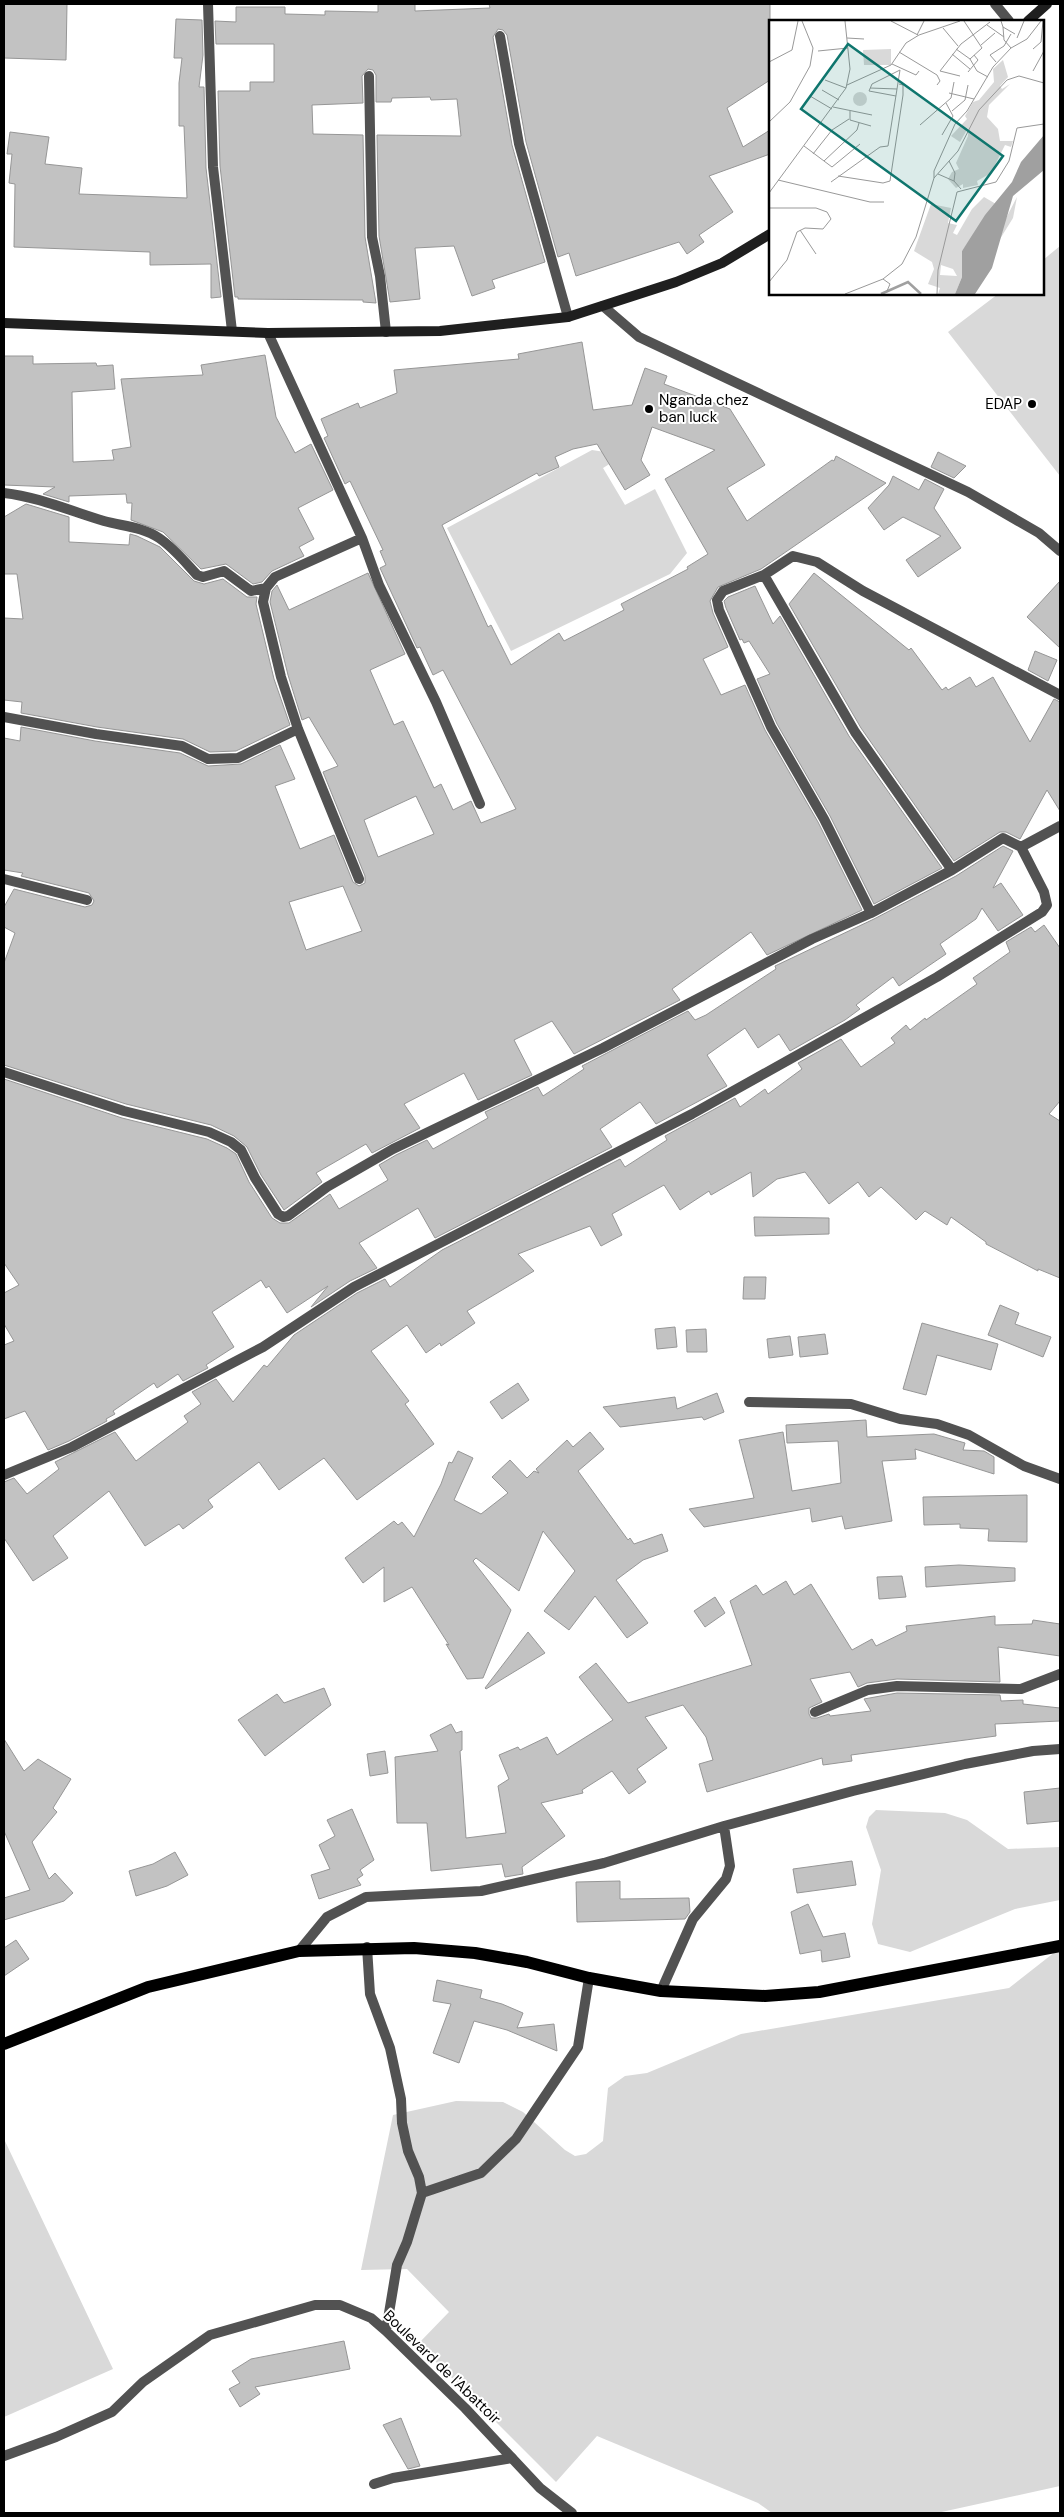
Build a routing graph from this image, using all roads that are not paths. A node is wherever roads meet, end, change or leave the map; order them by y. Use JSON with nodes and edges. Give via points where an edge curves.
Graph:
{"nodes":[{"id":1,"x":208,"y":4,"type":"edge"},
{"id":2,"x":995,"y":4,"type":"edge"},
{"id":3,"x":1047,"y":4,"type":"edge"},
{"id":4,"x":1008,"y":20,"type":"edge"},
{"id":5,"x":1029,"y":20,"type":"edge"},
{"id":6,"x":500,"y":36,"type":"dead end"},
{"id":7,"x":369,"y":76,"type":"dead end"},
{"id":8,"x":769,"y":235,"type":"edge"},
{"id":9,"x":603,"y":306,"type":"junction"},
{"id":10,"x":568,"y":317,"type":"junction"},
{"id":11,"x":4,"y":323,"type":"edge"},
{"id":12,"x":232,"y":331,"type":"junction"},
{"id":13,"x":386,"y":332,"type":"junction"},
{"id":14,"x":268,"y":333,"type":"junction"},
{"id":15,"x":4,"y":493,"type":"edge"},
{"id":16,"x":362,"y":538,"type":"junction"},
{"id":17,"x":1060,"y":551,"type":"edge"},
{"id":18,"x":764,"y":575,"type":"junction"},
{"id":19,"x":266,"y":588,"type":"junction"},
{"id":20,"x":1060,"y":696,"type":"edge"},
{"id":21,"x":4,"y":717,"type":"edge"},
{"id":22,"x":298,"y":729,"type":"junction"},
{"id":23,"x":480,"y":804,"type":"dead end"},
{"id":24,"x":1060,"y":826,"type":"edge"},
{"id":25,"x":1021,"y":847,"type":"junction"},
{"id":26,"x":952,"y":870,"type":"junction"},
{"id":27,"x":4,"y":879,"type":"edge"},
{"id":28,"x":359,"y":879,"type":"dead end"},
{"id":29,"x":87,"y":900,"type":"dead end"},
{"id":30,"x":871,"y":913,"type":"junction"},
{"id":31,"x":4,"y":1072,"type":"edge"},
{"id":32,"x":748,"y":1402,"type":"dead end"},
{"id":33,"x":4,"y":1475,"type":"edge"},
{"id":34,"x":1060,"y":1479,"type":"edge"},
{"id":35,"x":1060,"y":1674,"type":"edge"},
{"id":36,"x":815,"y":1712,"type":"dead end"},
{"id":37,"x":1060,"y":1750,"type":"edge"},
{"id":38,"x":724,"y":1826,"type":"junction"},
{"id":39,"x":1060,"y":1946,"type":"edge"},
{"id":40,"x":367,"y":1947,"type":"junction"},
{"id":41,"x":299,"y":1951,"type":"junction"},
{"id":42,"x":589,"y":1978,"type":"junction"},
{"id":43,"x":661,"y":1991,"type":"junction"},
{"id":44,"x":4,"y":2044,"type":"edge"},
{"id":45,"x":422,"y":2193,"type":"junction"},
{"id":46,"x":386,"y":2331,"type":"junction"},
{"id":47,"x":4,"y":2456,"type":"edge"},
{"id":48,"x":512,"y":2458,"type":"junction"},
{"id":49,"x":374,"y":2484,"type":"dead end"},
{"id":50,"x":572,"y":2513,"type":"edge"}],
"edges":[{"from":1,"to":12,"type":"street","via":[[213,167]]},
{"from":2,"to":4,"type":"street"},
{"from":3,"to":5,"type":"street"},
{"from":6,"to":10,"type":"street","via":[[519,144]]},
{"from":7,"to":13,"type":"street","via":[[372,237]]},
{"from":8,"to":9,"type":"street","via":[[722,263]]},
{"from":9,"to":10,"type":"street"},
{"from":9,"to":17,"type":"street","via":[[639,337],[968,492],[1039,533]]},
{"from":10,"to":13,"type":"street","via":[[440,331]]},
{"from":11,"to":12,"type":"street"},
{"from":12,"to":14,"type":"street"},
{"from":13,"to":14,"type":"street"},
{"from":14,"to":16,"type":"street"},
{"from":15,"to":19,"type":"street","via":[[44,500],[133,527],[157,536],[198,575],[203,577],[224,570],[251,591]]},
{"from":16,"to":19,"type":"street","via":[[275,577]]},
{"from":16,"to":23,"type":"street","via":[[379,585],[436,702]]},
{"from":18,"to":20,"type":"street","via":[[793,556],[817,562],[862,591]]},
{"from":18,"to":26,"type":"street","via":[[855,732]]},
{"from":18,"to":30,"type":"street","via":[[723,591],[717,600],[719,610],[771,727],[824,819]]},
{"from":19,"to":22,"type":"street","via":[[263,602],[281,677]]},
{"from":21,"to":22,"type":"street","via":[[182,746],[208,759],[238,758]]},
{"from":22,"to":28,"type":"street"},
{"from":24,"to":25,"type":"street"},
{"from":25,"to":26,"type":"street","via":[[1004,838]]},
{"from":25,"to":33,"type":"street","via":[[1044,892],[1047,905],[1042,912],[937,977],[692,1114],[354,1287],[263,1347],[72,1447]]},
{"from":26,"to":30,"type":"street"},
{"from":27,"to":29,"type":"street"},
{"from":30,"to":31,"type":"street","via":[[812,939],[603,1048],[393,1149],[283,1217],[255,1178],[241,1150],[231,1142],[209,1132],[124,1111]]},
{"from":32,"to":34,"type":"street","via":[[851,1404],[900,1419],[937,1424],[969,1435],[1024,1466]]},
{"from":35,"to":36,"type":"street","via":[[1021,1689],[897,1686],[868,1690]]},
{"from":37,"to":38,"type":"street","via":[[1034,1751],[965,1764]]},
{"from":38,"to":41,"type":"street","via":[[604,1862],[481,1891],[366,1897],[327,1917]]},
{"from":38,"to":43,"type":"street","via":[[730,1866],[726,1879],[693,1919]]},
{"from":39,"to":43,"type":"main road","via":[[819,1992],[765,1996]]},
{"from":40,"to":41,"type":"main road"},
{"from":40,"to":42,"type":"main road","via":[[475,1953]]},
{"from":40,"to":45,"type":"street","via":[[370,1994],[390,2048],[408,2151]]},
{"from":41,"to":44,"type":"main road","via":[[148,1987]]},
{"from":42,"to":43,"type":"main road"},
{"from":42,"to":45,"type":"street","via":[[578,2047],[516,2139],[481,2173]]},
{"from":45,"to":46,"type":"street","via":[[408,2242],[397,2265]]},
{"from":46,"to":47,"type":"street","name":"Boulevard de l'Abattoir","via":[[371,2318],[340,2305],[315,2304],[210,2335],[143,2382],[112,2412]]},
{"from":46,"to":48,"type":"street","name":"Boulevard de l'Abattoir"},
{"from":48,"to":49,"type":"street"},
{"from":48,"to":50,"type":"street","name":"Boulevard de l'Abattoir","via":[[540,2488]]}]}
